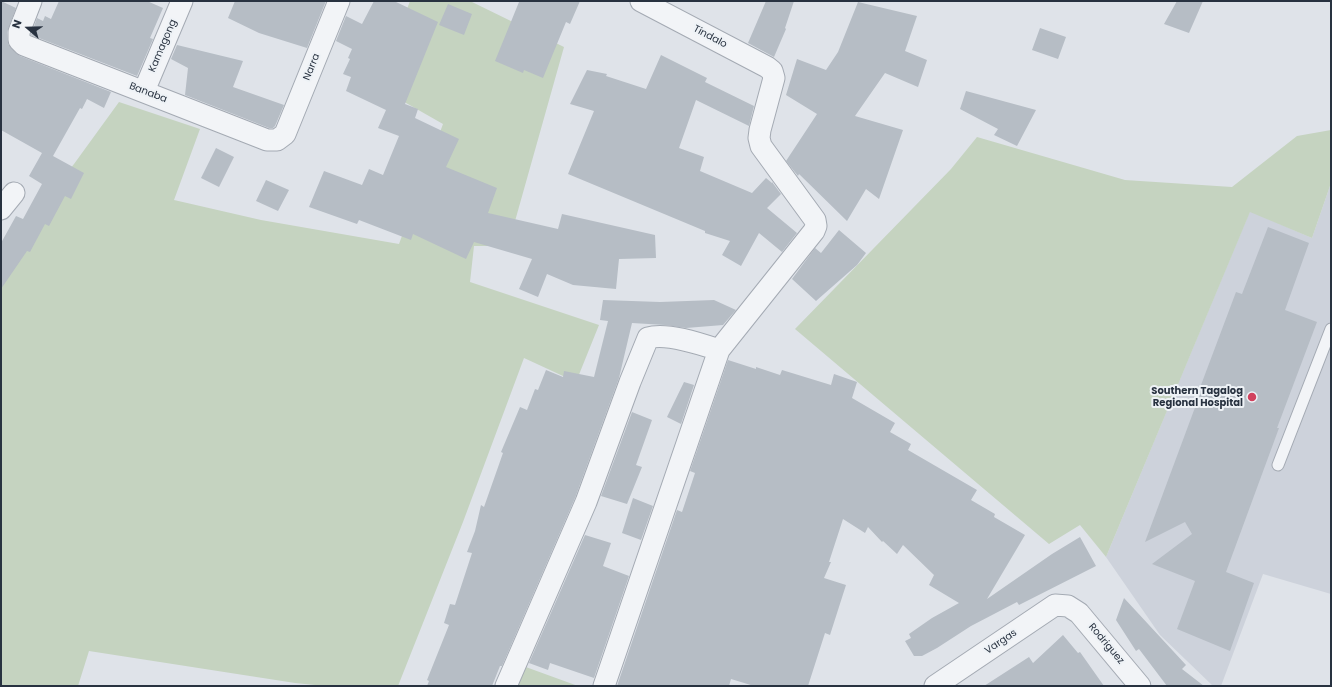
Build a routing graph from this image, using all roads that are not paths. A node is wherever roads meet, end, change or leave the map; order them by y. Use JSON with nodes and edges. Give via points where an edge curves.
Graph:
{"nodes":[{"id":1,"x":32,"y":1,"type":"edge"},
{"id":2,"x":182,"y":1,"type":"edge"},
{"id":3,"x":339,"y":1,"type":"edge"},
{"id":4,"x":641,"y":1,"type":"edge"},
{"id":5,"x":144,"y":91,"type":"junction"},
{"id":6,"x":285,"y":134,"type":"joint"},
{"id":7,"x":14,"y":193,"type":"dead end"},
{"id":8,"x":1,"y":209,"type":"edge"},
{"id":9,"x":1331,"y":329,"type":"edge"},
{"id":10,"x":719,"y":350,"type":"junction"},
{"id":11,"x":1278,"y":465,"type":"dead end"},
{"id":12,"x":1068,"y":606,"type":"joint"},
{"id":13,"x":506,"y":686,"type":"edge"},
{"id":14,"x":604,"y":686,"type":"edge"},
{"id":15,"x":935,"y":686,"type":"edge"},
{"id":16,"x":1140,"y":686,"type":"edge"}],
"edges":[{"from":1,"to":5,"type":"street","name":"Banaba","via":[[19,32],[19,40]]},
{"from":2,"to":5,"type":"street","name":"Kamagong"},
{"from":3,"to":6,"type":"street","name":"Narra"},
{"from":4,"to":10,"type":"street","name":"Tindalo","via":[[772,71],[774,78],[760,130],[760,146],[815,220],[814,231]]},
{"from":5,"to":6,"type":"street","name":"Banaba","via":[[267,140],[277,140]]},
{"from":7,"to":8,"type":"street"},
{"from":9,"to":11,"type":"lane"},
{"from":10,"to":13,"type":"street","via":[[691,341],[655,336],[648,338],[586,502]]},
{"from":10,"to":14,"type":"street"},
{"from":12,"to":15,"type":"street","name":"Vargas","via":[[1055,605]]},
{"from":12,"to":16,"type":"street","name":"Rodriguez","via":[[1080,613]]}]}
